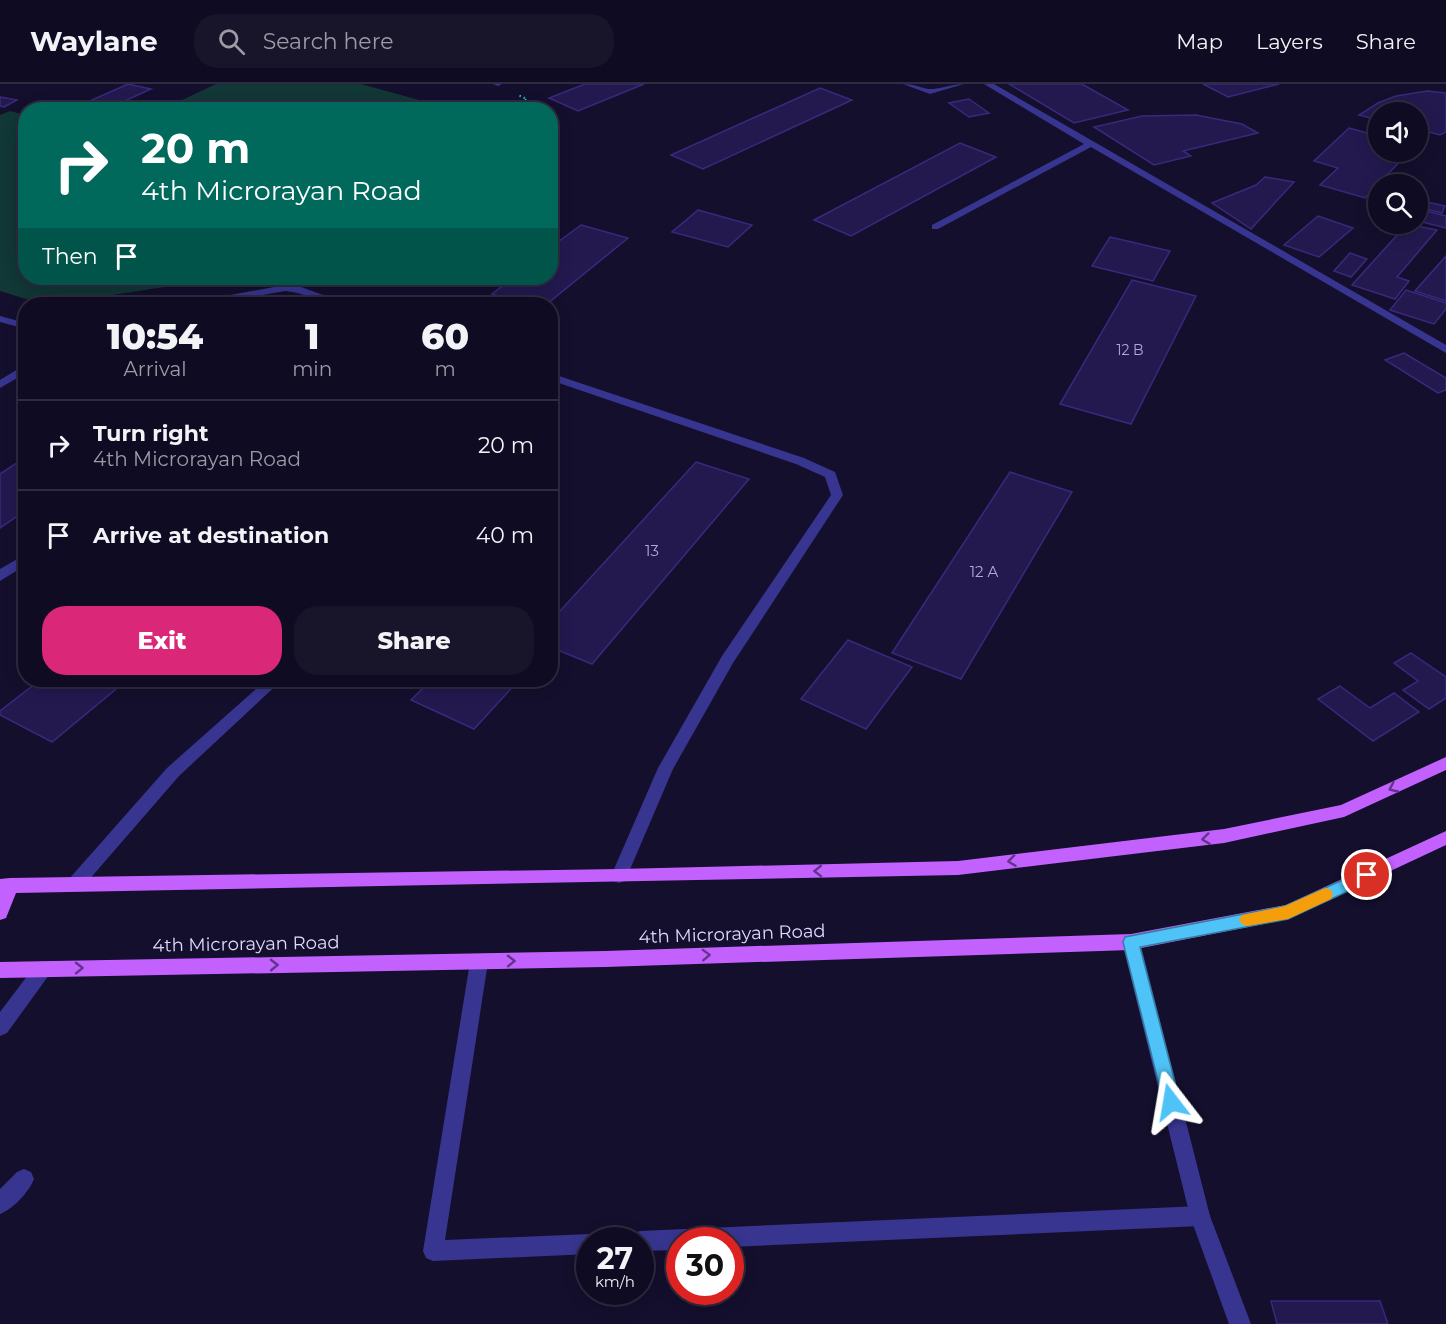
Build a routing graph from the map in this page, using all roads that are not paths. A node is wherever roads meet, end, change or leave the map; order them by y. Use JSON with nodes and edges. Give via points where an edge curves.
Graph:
{"nodes":[{"id":1,"x":907,"y":84,"type":"edge"},
{"id":2,"x":960,"y":84,"type":"edge"},
{"id":3,"x":988,"y":84,"type":"edge"},
{"id":4,"x":1090,"y":144,"type":"junction"},
{"id":5,"x":934,"y":227,"type":"dead end"},
{"id":6,"x":236,"y":297,"type":"edge"},
{"id":7,"x":322,"y":297,"type":"edge"},
{"id":8,"x":0,"y":319,"type":"edge"},
{"id":9,"x":18,"y":324,"type":"edge"},
{"id":10,"x":1446,"y":350,"type":"edge"},
{"id":11,"x":18,"y":373,"type":"edge"},
{"id":12,"x":558,"y":379,"type":"edge"},
{"id":13,"x":0,"y":385,"type":"edge"},
{"id":14,"x":18,"y":564,"type":"edge"},
{"id":15,"x":0,"y":576,"type":"edge"},
{"id":16,"x":267,"y":687,"type":"edge"},
{"id":17,"x":1446,"y":763,"type":"edge"},
{"id":18,"x":1446,"y":838,"type":"edge"},
{"id":19,"x":619,"y":876,"type":"junction"},
{"id":20,"x":75,"y":884,"type":"junction"},
{"id":21,"x":5,"y":885,"type":"edge"},
{"id":22,"x":0,"y":913,"type":"edge"},
{"id":23,"x":1131,"y":942,"type":"junction"},
{"id":24,"x":479,"y":962,"type":"junction"},
{"id":25,"x":43,"y":969,"type":"junction"},
{"id":26,"x":0,"y":970,"type":"edge"},
{"id":27,"x":0,"y":1027,"type":"edge"},
{"id":28,"x":24,"y":1179,"type":"dead end"},
{"id":29,"x":0,"y":1204,"type":"edge"},
{"id":30,"x":1200,"y":1216,"type":"junction"},
{"id":31,"x":654,"y":1240,"type":"edge"},
{"id":32,"x":576,"y":1245,"type":"edge"},
{"id":33,"x":1240,"y":1324,"type":"edge"}],
"edges":[{"from":1,"to":2,"type":"street","via":[[930,92]]},
{"from":3,"to":4,"type":"street"},
{"from":4,"to":5,"type":"street"},
{"from":4,"to":10,"type":"street"},
{"from":6,"to":7,"type":"street","via":[[285,288]]},
{"from":8,"to":9,"type":"street"},
{"from":11,"to":13,"type":"street"},
{"from":12,"to":19,"type":"street","via":[[800,461],[831,475],[837,495],[727,660],[666,768]]},
{"from":14,"to":15,"type":"street"},
{"from":16,"to":20,"type":"street","via":[[173,772]]},
{"from":17,"to":19,"type":"main road","one_way":true,"via":[[1344,811],[1224,836],[958,868]]},
{"from":18,"to":23,"type":"main road","name":"4th Microrayan Road","via":[[1288,912]]},
{"from":19,"to":20,"type":"main road"},
{"from":20,"to":21,"type":"main road"},
{"from":21,"to":22,"type":"main road"},
{"from":24,"to":23,"type":"main road","name":"4th Microrayan Road","one_way":true},
{"from":23,"to":30,"type":"street"},
{"from":25,"to":24,"type":"main road","name":"4th Microrayan Road","one_way":true},
{"from":24,"to":32,"type":"street","via":[[433,1251]]},
{"from":25,"to":26,"type":"main road","name":"4th Microrayan Road"},
{"from":25,"to":27,"type":"street"},
{"from":28,"to":29,"type":"street"},
{"from":30,"to":31,"type":"street"},
{"from":30,"to":33,"type":"street"}]}
